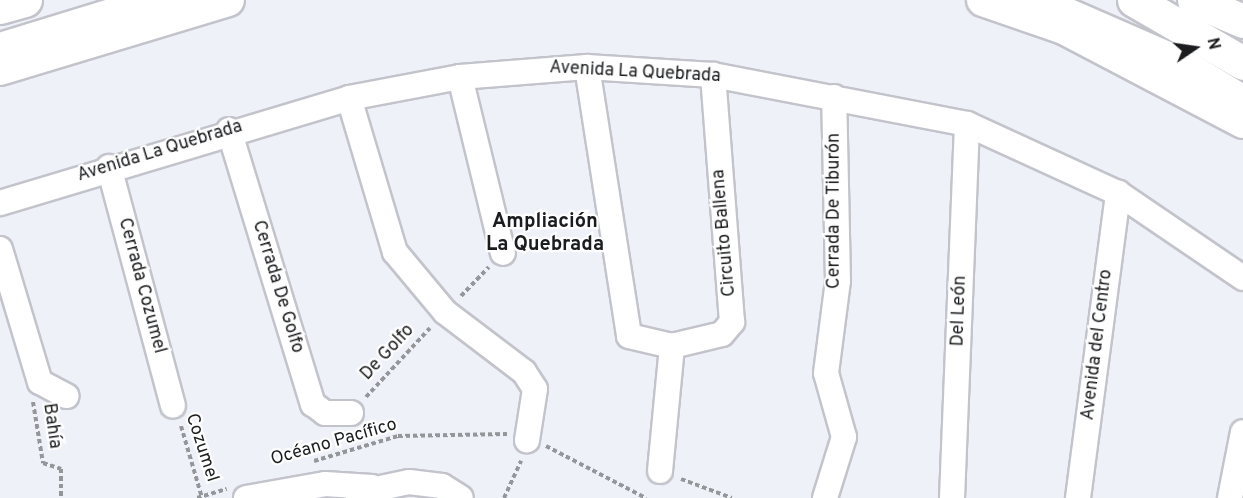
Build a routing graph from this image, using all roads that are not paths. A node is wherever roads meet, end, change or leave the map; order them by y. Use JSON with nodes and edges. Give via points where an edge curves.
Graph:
{"nodes":[{"id":1,"x":25,"y":0,"type":"edge"},
{"id":2,"x":159,"y":0,"type":"edge"},
{"id":3,"x":228,"y":0,"type":"edge"},
{"id":4,"x":983,"y":0,"type":"edge"},
{"id":5,"x":1034,"y":0,"type":"edge"},
{"id":6,"x":1134,"y":0,"type":"edge"},
{"id":7,"x":1194,"y":0,"type":"edge"},
{"id":8,"x":0,"y":7,"type":"edge"},
{"id":9,"x":1243,"y":21,"type":"edge"},
{"id":10,"x":0,"y":49,"type":"edge"},
{"id":11,"x":1243,"y":63,"type":"edge"},
{"id":12,"x":587,"y":67,"type":"junction"},
{"id":13,"x":0,"y":69,"type":"edge"},
{"id":14,"x":713,"y":75,"type":"junction"},
{"id":15,"x":460,"y":77,"type":"junction"},
{"id":16,"x":349,"y":98,"type":"junction"},
{"id":17,"x":834,"y":98,"type":"junction"},
{"id":18,"x":1243,"y":102,"type":"edge"},
{"id":19,"x":1243,"y":122,"type":"edge"},
{"id":20,"x":967,"y":124,"type":"junction"},
{"id":21,"x":229,"y":129,"type":"junction"},
{"id":22,"x":110,"y":167,"type":"junction"},
{"id":23,"x":1118,"y":193,"type":"junction"},
{"id":24,"x":0,"y":202,"type":"edge"},
{"id":25,"x":0,"y":249,"type":"edge"},
{"id":26,"x":503,"y":253,"type":"road end"},
{"id":27,"x":1243,"y":278,"type":"edge"},
{"id":28,"x":672,"y":346,"type":"junction"},
{"id":29,"x":66,"y":396,"type":"dead end"},
{"id":30,"x":173,"y":406,"type":"road end"},
{"id":31,"x":351,"y":413,"type":"road end"},
{"id":32,"x":1243,"y":432,"type":"edge"},
{"id":33,"x":527,"y":440,"type":"road end"},
{"id":34,"x":660,"y":471,"type":"road end"},
{"id":35,"x":372,"y":486,"type":"junction"},
{"id":36,"x":239,"y":493,"type":"edge"},
{"id":37,"x":346,"y":498,"type":"edge"},
{"id":38,"x":460,"y":498,"type":"edge"},
{"id":39,"x":825,"y":498,"type":"edge"},
{"id":40,"x":952,"y":498,"type":"edge"},
{"id":41,"x":1078,"y":498,"type":"edge"},
{"id":42,"x":1230,"y":498,"type":"edge"}],
"edges":[{"from":1,"to":8,"type":"highway"},
{"from":2,"to":10,"type":"highway"},
{"from":3,"to":13,"type":"main road"},
{"from":4,"to":19,"type":"main road","via":[[1064,28]]},
{"from":5,"to":18,"type":"highway","via":[[1178,63]]},
{"from":6,"to":11,"type":"highway"},
{"from":7,"to":9,"type":"highway"},
{"from":12,"to":14,"type":"street","name":"Avenida La Quebrada"},
{"from":12,"to":15,"type":"street","name":"Avenida La Quebrada"},
{"from":12,"to":28,"type":"street","name":"Circuito Ballena","via":[[629,336]]},
{"from":14,"to":17,"type":"street","name":"Avenida La Quebrada"},
{"from":14,"to":28,"type":"street","name":"Circuito Ballena","via":[[732,322],[722,334]]},
{"from":15,"to":16,"type":"street","name":"Avenida La Quebrada"},
{"from":15,"to":26,"type":"street"},
{"from":16,"to":21,"type":"street","name":"Avenida La Quebrada"},
{"from":16,"to":33,"type":"street","via":[[394,252],[445,312],[524,372],[535,389]]},
{"from":17,"to":20,"type":"street","name":"Avenida La Quebrada"},
{"from":17,"to":39,"type":"street","name":"Cerrada De Tiburón","via":[[838,281],[826,373],[844,437]]},
{"from":20,"to":23,"type":"street","name":"Avenida La Quebrada"},
{"from":20,"to":40,"type":"street","name":"Del León"},
{"from":21,"to":22,"type":"street","name":"Avenida La Quebrada"},
{"from":21,"to":31,"type":"street","name":"Cerrada De Golfo","via":[[314,404],[325,413]]},
{"from":22,"to":24,"type":"street","name":"Avenida La Quebrada"},
{"from":22,"to":30,"type":"street","name":"Cerrada Cozumel"},
{"from":23,"to":27,"type":"street","name":"Avenida La Quebrada"},
{"from":23,"to":41,"type":"street","name":"Avenida del Centro"},
{"from":25,"to":29,"type":"street","via":[[40,382]]},
{"from":28,"to":34,"type":"street"},
{"from":32,"to":42,"type":"street"},
{"from":35,"to":36,"type":"street","via":[[325,484]]},
{"from":35,"to":37,"type":"street"},
{"from":35,"to":38,"type":"street","via":[[431,485]]}]}
